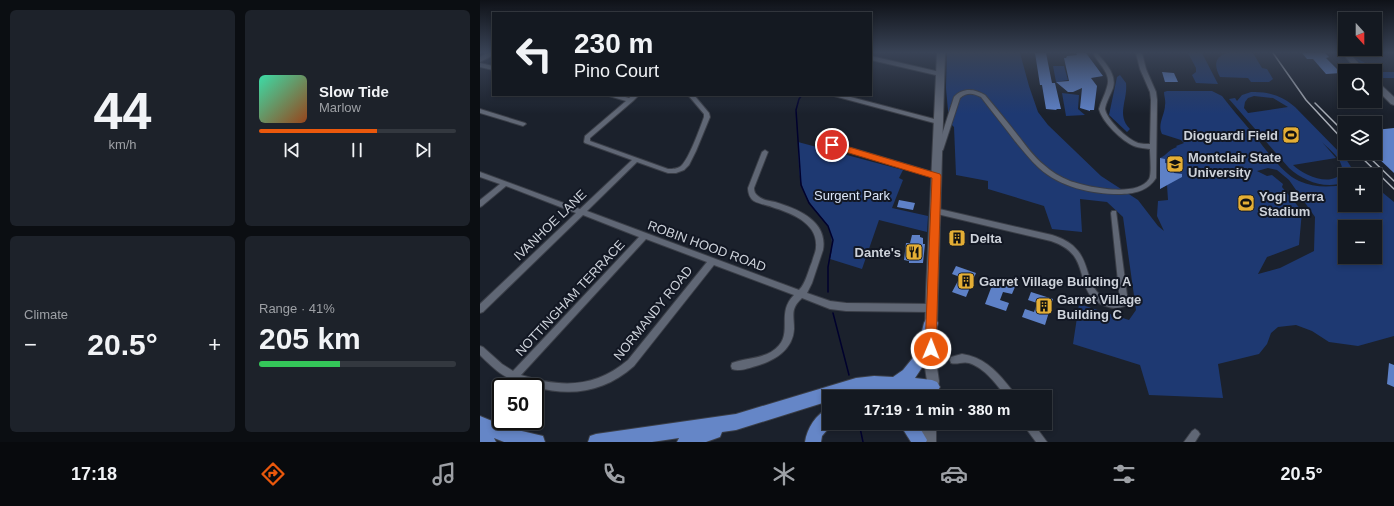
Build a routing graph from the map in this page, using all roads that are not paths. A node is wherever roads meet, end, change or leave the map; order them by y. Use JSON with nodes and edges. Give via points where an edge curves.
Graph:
{"nodes":[{"id":1,"x":940,"y":74,"type":"edge"},
{"id":2,"x":1109,"y":74,"type":"edge"},
{"id":3,"x":1145,"y":74,"type":"edge"},
{"id":4,"x":1382,"y":91,"type":"edge"},
{"id":5,"x":615,"y":96,"type":"edge"},
{"id":6,"x":635,"y":96,"type":"edge"},
{"id":7,"x":692,"y":96,"type":"edge"},
{"id":8,"x":840,"y":96,"type":"edge"},
{"id":9,"x":631,"y":100,"type":"junction"},
{"id":10,"x":1394,"y":102,"type":"edge"},
{"id":11,"x":480,"y":111,"type":"edge"},
{"id":12,"x":938,"y":122,"type":"junction"},
{"id":13,"x":523,"y":124,"type":"dead end"},
{"id":14,"x":821,"y":141,"type":"dead end"},
{"id":15,"x":1154,"y":147,"type":"junction"},
{"id":16,"x":765,"y":152,"type":"dead end"},
{"id":17,"x":937,"y":158,"type":"junction"},
{"id":18,"x":637,"y":159,"type":"junction"},
{"id":19,"x":480,"y":174,"type":"edge"},
{"id":20,"x":937,"y":176,"type":"junction"},
{"id":21,"x":505,"y":183,"type":"junction"},
{"id":22,"x":480,"y":204,"type":"edge"},
{"id":23,"x":935,"y":211,"type":"junction"},
{"id":24,"x":581,"y":212,"type":"junction"},
{"id":25,"x":1114,"y":213,"type":"dead end"},
{"id":26,"x":644,"y":236,"type":"junction"},
{"id":27,"x":712,"y":261,"type":"junction"},
{"id":28,"x":800,"y":294,"type":"junction"},
{"id":29,"x":932,"y":308,"type":"junction"},
{"id":30,"x":480,"y":309,"type":"edge"},
{"id":31,"x":931,"y":323,"type":"junction"},
{"id":32,"x":480,"y":350,"type":"edge"},
{"id":33,"x":954,"y":360,"type":"dead end"},
{"id":34,"x":736,"y":366,"type":"dead end"},
{"id":35,"x":514,"y":376,"type":"junction"},
{"id":36,"x":894,"y":385,"type":"junction"},
{"id":37,"x":915,"y":390,"type":"edge"},
{"id":38,"x":928,"y":390,"type":"edge"},
{"id":39,"x":1006,"y":390,"type":"edge"},
{"id":40,"x":736,"y":422,"type":"junction"},
{"id":41,"x":480,"y":424,"type":"edge"},
{"id":42,"x":822,"y":424,"type":"edge"},
{"id":43,"x":913,"y":430,"type":"edge"},
{"id":44,"x":921,"y":430,"type":"edge"},
{"id":45,"x":926,"y":430,"type":"edge"},
{"id":46,"x":1033,"y":430,"type":"edge"},
{"id":47,"x":1195,"y":434,"type":"dead end"},
{"id":48,"x":480,"y":439,"type":"edge"},
{"id":49,"x":922,"y":441,"type":"edge"},
{"id":50,"x":488,"y":442,"type":"edge"},
{"id":51,"x":537,"y":442,"type":"edge"},
{"id":52,"x":596,"y":442,"type":"edge"},
{"id":53,"x":685,"y":442,"type":"edge"},
{"id":54,"x":813,"y":442,"type":"edge"},
{"id":55,"x":1042,"y":442,"type":"edge"},
{"id":56,"x":1189,"y":442,"type":"edge"}],
"edges":[{"from":1,"to":12,"type":"main road"},
{"from":2,"to":15,"type":"street","via":[[1110,86],[1102,107],[1104,117],[1133,142]]},
{"from":3,"to":15,"type":"street","via":[[1154,100]]},
{"from":4,"to":10,"type":"main road"},
{"from":5,"to":9,"type":"street"},
{"from":6,"to":9,"type":"street"},
{"from":7,"to":18,"type":"street","via":[[707,117],[686,164],[674,171],[668,171]]},
{"from":8,"to":12,"type":"street"},
{"from":9,"to":18,"type":"street","via":[[587,137],[587,142]]},
{"from":11,"to":13,"type":"street"},
{"from":12,"to":17,"type":"main road"},
{"from":14,"to":20,"type":"street"},
{"from":15,"to":17,"type":"street","via":[[1153,178],[1147,186],[1133,191],[1081,187],[1061,180],[1044,169],[983,96],[972,91],[961,93],[957,97]]},
{"from":16,"to":28,"type":"street","via":[[751,188],[753,196],[798,214],[810,222],[818,234],[818,254],[806,287]]},
{"from":17,"to":20,"type":"main road"},
{"from":18,"to":24,"type":"street","name":"IVANHOE LANE"},
{"from":19,"to":21,"type":"street","name":"ROBIN HOOD ROAD"},
{"from":20,"to":23,"type":"main road"},
{"from":21,"to":22,"type":"street"},
{"from":21,"to":24,"type":"street","name":"ROBIN HOOD ROAD"},
{"from":23,"to":25,"type":"street","via":[[1052,238],[1067,244],[1079,258],[1089,290],[1099,301],[1116,306],[1124,303]]},
{"from":23,"to":29,"type":"main road"},
{"from":24,"to":26,"type":"street","name":"ROBIN HOOD ROAD"},
{"from":24,"to":30,"type":"street","name":"IVANHOE LANE"},
{"from":26,"to":27,"type":"street","name":"ROBIN HOOD ROAD"},
{"from":26,"to":35,"type":"street","name":"NOTTINGHAM TERRACE"},
{"from":27,"to":28,"type":"street","name":"ROBIN HOOD ROAD"},
{"from":27,"to":35,"type":"street","name":"NORMANDY ROAD","via":[[642,351],[628,367],[617,374],[597,384],[562,388]]},
{"from":28,"to":29,"type":"street","name":"ROBIN HOOD ROAD","via":[[830,305],[846,307]]},
{"from":28,"to":34,"type":"street","via":[[790,307],[789,334],[779,351],[760,362]]},
{"from":29,"to":31,"type":"main road"},
{"from":31,"to":36,"type":"highway","via":[[922,357],[908,375]]},
{"from":31,"to":38,"type":"main road","via":[[930,364],[926,377]]},
{"from":32,"to":35,"type":"street","name":"NORMANDY ROAD"},
{"from":33,"to":39,"type":"street","via":[[958,358],[975,361],[987,368]]},
{"from":36,"to":37,"type":"highway"},
{"from":36,"to":40,"type":"highway","via":[[856,385]]},
{"from":40,"to":52,"type":"highway"},
{"from":40,"to":53,"type":"highway"},
{"from":41,"to":51,"type":"highway","via":[[509,436]]},
{"from":42,"to":54,"type":"highway","via":[[814,433]]},
{"from":43,"to":49,"type":"highway"},
{"from":44,"to":49,"type":"main road"},
{"from":45,"to":49,"type":"main road"},
{"from":46,"to":55,"type":"street"},
{"from":47,"to":56,"type":"street"},
{"from":48,"to":50,"type":"highway"}]}
